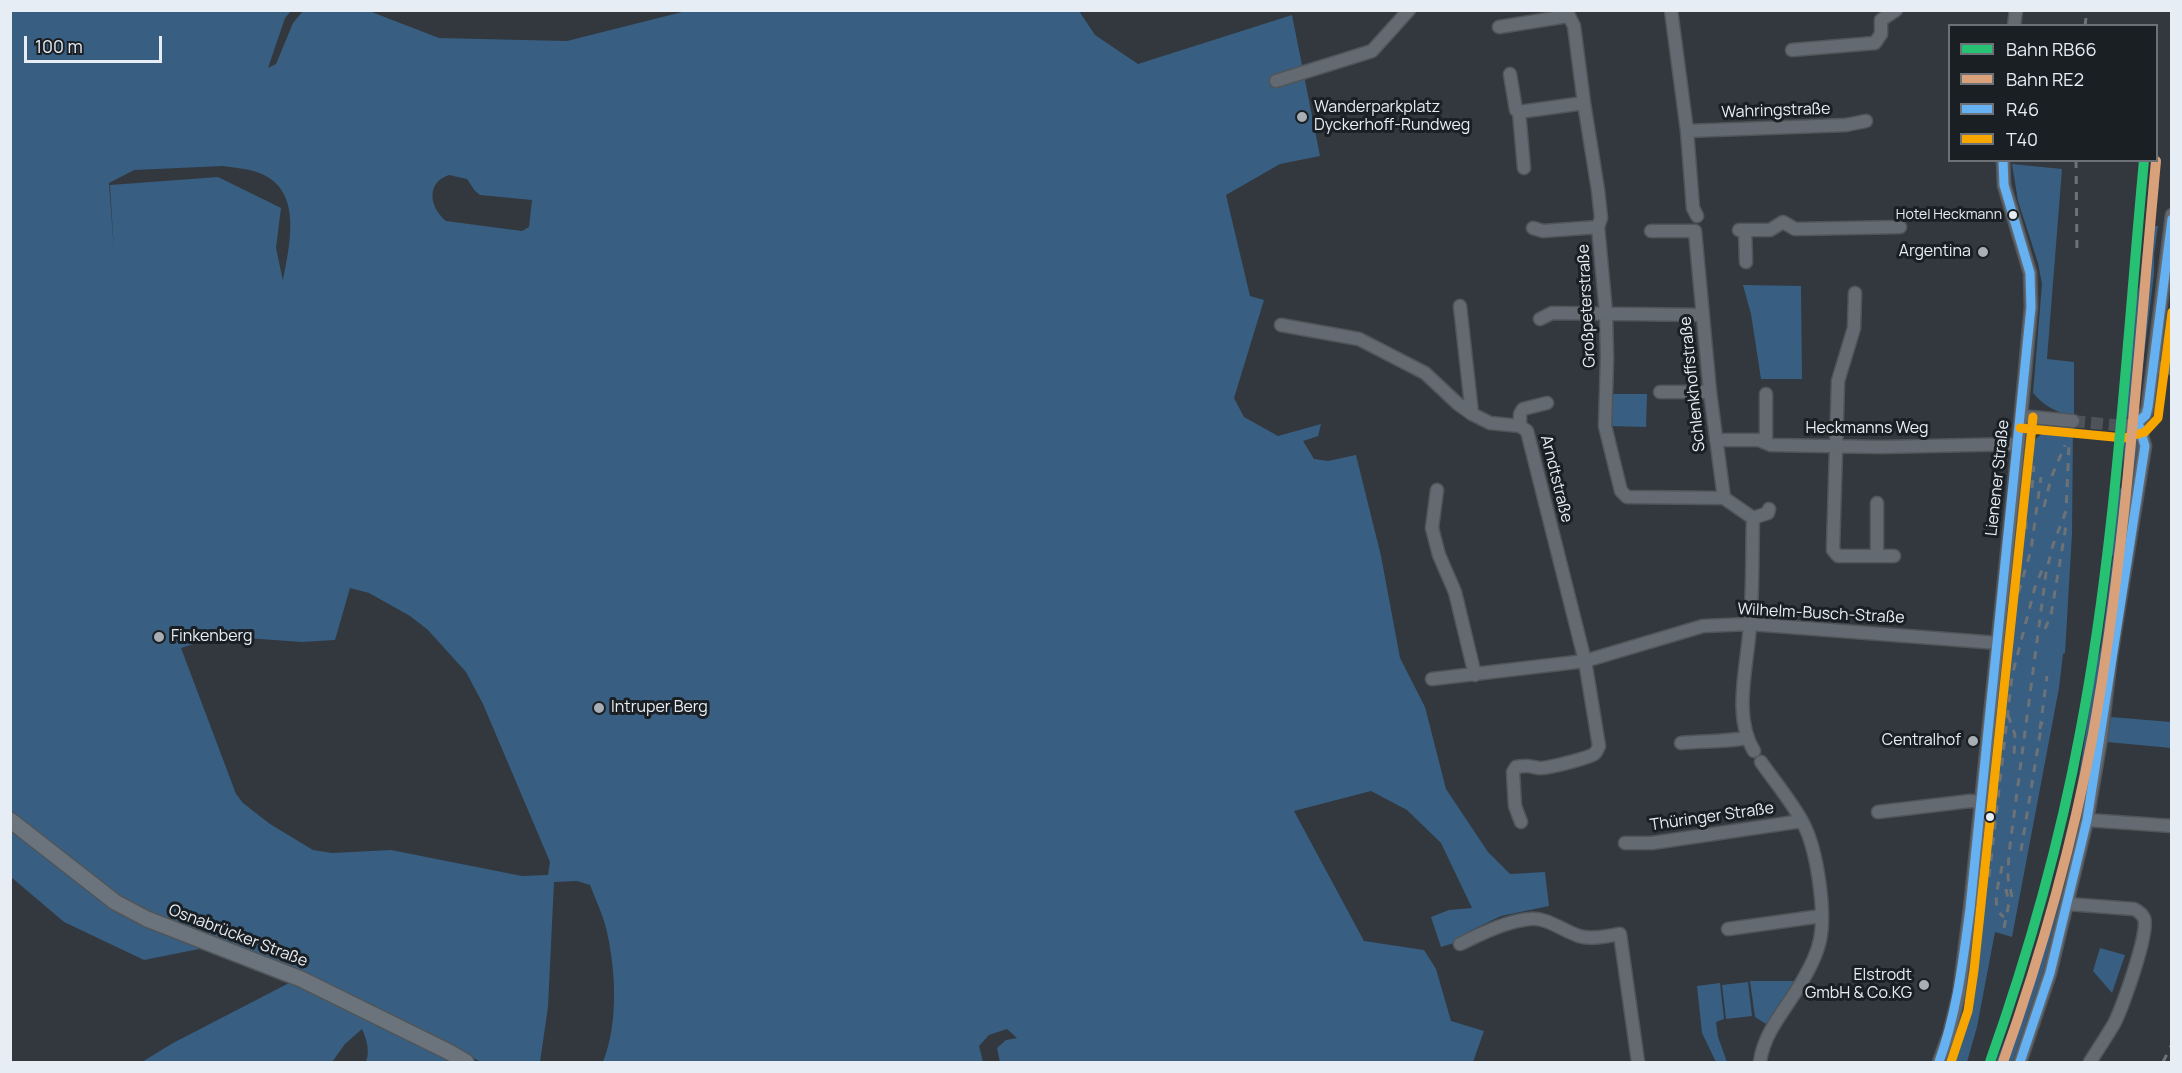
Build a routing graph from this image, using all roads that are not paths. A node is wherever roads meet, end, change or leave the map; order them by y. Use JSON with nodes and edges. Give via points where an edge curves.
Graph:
{"nodes":[{"id":1,"x":1409,"y":10,"type":"edge"},
{"id":2,"x":1671,"y":10,"type":"edge"},
{"id":3,"x":1896,"y":10,"type":"edge"},
{"id":4,"x":1567,"y":13,"type":"edge"},
{"id":5,"x":1499,"y":27,"type":"dead end"},
{"id":6,"x":1792,"y":50,"type":"dead end"},
{"id":7,"x":1510,"y":74,"type":"dead end"},
{"id":8,"x":1276,"y":81,"type":"dead end"},
{"id":9,"x":1584,"y":103,"type":"junction"},
{"id":10,"x":1520,"y":112,"type":"junction"},
{"id":11,"x":1866,"y":121,"type":"dead end"},
{"id":12,"x":1687,"y":131,"type":"junction"},
{"id":13,"x":2002,"y":162,"type":"edge"},
{"id":14,"x":1524,"y":168,"type":"dead end"},
{"id":15,"x":2172,"y":215,"type":"edge"},
{"id":16,"x":1697,"y":216,"type":"dead end"},
{"id":17,"x":1598,"y":227,"type":"junction"},
{"id":18,"x":1900,"y":227,"type":"dead end"},
{"id":19,"x":1533,"y":228,"type":"dead end"},
{"id":20,"x":1651,"y":231,"type":"dead end"},
{"id":21,"x":1746,"y":262,"type":"dead end"},
{"id":22,"x":1855,"y":293,"type":"dead end"},
{"id":23,"x":1460,"y":306,"type":"dead end"},
{"id":24,"x":1606,"y":313,"type":"junction"},
{"id":25,"x":1702,"y":315,"type":"junction"},
{"id":26,"x":1540,"y":319,"type":"dead end"},
{"id":27,"x":1281,"y":325,"type":"dead end"},
{"id":28,"x":2153,"y":368,"type":"junction"},
{"id":29,"x":2172,"y":368,"type":"edge"},
{"id":30,"x":1660,"y":392,"type":"dead end"},
{"id":31,"x":1710,"y":392,"type":"junction"},
{"id":32,"x":1766,"y":394,"type":"dead end"},
{"id":33,"x":1547,"y":403,"type":"dead end"},
{"id":34,"x":1472,"y":414,"type":"junction"},
{"id":35,"x":2021,"y":416,"type":"junction"},
{"id":36,"x":2073,"y":421,"type":"tunnel mouth"},
{"id":37,"x":2138,"y":422,"type":"junction"},
{"id":38,"x":1520,"y":426,"type":"junction"},
{"id":39,"x":2124,"y":426,"type":"tunnel mouth"},
{"id":40,"x":1716,"y":440,"type":"junction"},
{"id":41,"x":1766,"y":443,"type":"junction"},
{"id":42,"x":2019,"y":444,"type":"junction"},
{"id":43,"x":1837,"y":446,"type":"junction"},
{"id":44,"x":1437,"y":490,"type":"dead end"},
{"id":45,"x":1724,"y":498,"type":"junction"},
{"id":46,"x":1877,"y":503,"type":"dead end"},
{"id":47,"x":1769,"y":509,"type":"dead end"},
{"id":48,"x":1753,"y":518,"type":"junction"},
{"id":49,"x":1877,"y":555,"type":"junction"},
{"id":50,"x":1894,"y":556,"type":"dead end"},
{"id":51,"x":1750,"y":624,"type":"junction"},
{"id":52,"x":1998,"y":643,"type":"junction"},
{"id":53,"x":1585,"y":661,"type":"junction"},
{"id":54,"x":1475,"y":675,"type":"junction"},
{"id":55,"x":1432,"y":679,"type":"dead end"},
{"id":56,"x":1746,"y":738,"type":"junction"},
{"id":57,"x":1681,"y":743,"type":"dead end"},
{"id":58,"x":1754,"y":751,"type":"dead end"},
{"id":59,"x":1761,"y":762,"type":"dead end"},
{"id":60,"x":1981,"y":802,"type":"junction"},
{"id":61,"x":1878,"y":812,"type":"dead end"},
{"id":62,"x":10,"y":820,"type":"edge"},
{"id":63,"x":2087,"y":820,"type":"junction"},
{"id":64,"x":1803,"y":821,"type":"junction"},
{"id":65,"x":1521,"y":822,"type":"dead end"},
{"id":66,"x":2172,"y":826,"type":"edge"},
{"id":67,"x":1625,"y":843,"type":"dead end"},
{"id":68,"x":2068,"y":904,"type":"junction"},
{"id":69,"x":1821,"y":916,"type":"junction"},
{"id":70,"x":1728,"y":929,"type":"dead end"},
{"id":71,"x":1460,"y":944,"type":"dead end"},
{"id":72,"x":466,"y":1062,"type":"edge"},
{"id":73,"x":1638,"y":1062,"type":"edge"},
{"id":74,"x":1760,"y":1062,"type":"edge"},
{"id":75,"x":1939,"y":1062,"type":"edge"},
{"id":76,"x":2020,"y":1062,"type":"edge"},
{"id":77,"x":2090,"y":1062,"type":"edge"}],
"edges":[{"from":1,"to":8,"type":"street","via":[[1372,51]]},
{"from":2,"to":12,"type":"street"},
{"from":3,"to":6,"type":"street","via":[[1881,20],[1881,34],[1875,43]]},
{"from":4,"to":5,"type":"street","name":"Großpeterstraße"},
{"from":4,"to":9,"type":"street","name":"Großpeterstraße","via":[[1574,26]]},
{"from":7,"to":10,"type":"street","via":[[1516,110]]},
{"from":9,"to":10,"type":"street"},
{"from":9,"to":17,"type":"street","name":"Großpeterstraße","via":[[1598,190]]},
{"from":10,"to":14,"type":"street"},
{"from":11,"to":12,"type":"street","name":"Wahringstraße"},
{"from":12,"to":16,"type":"street","via":[[1693,208]]},
{"from":13,"to":35,"type":"street","name":"Lienener Straße","via":[[2004,185],[2032,285]]},
{"from":15,"to":28,"type":"street"},
{"from":17,"to":19,"type":"street","via":[[1543,231]]},
{"from":17,"to":24,"type":"street","name":"Großpeterstraße"},
{"from":18,"to":21,"type":"street","via":[[1795,229],[1783,222],[1770,230],[1742,230]]},
{"from":20,"to":25,"type":"street","name":"Schlenkhoffstraße","via":[[1695,231]]},
{"from":22,"to":43,"type":"street","via":[[1854,328],[1838,381]]},
{"from":23,"to":34,"type":"street"},
{"from":24,"to":25,"type":"street"},
{"from":24,"to":26,"type":"street","via":[[1552,313]]},
{"from":24,"to":45,"type":"street","name":"Großpeterstraße","via":[[1605,426],[1621,491],[1627,497]]},
{"from":25,"to":31,"type":"street","name":"Schlenkhoffstraße"},
{"from":27,"to":34,"type":"street","name":"Arndtstraße","via":[[1359,339],[1425,373]]},
{"from":28,"to":29,"type":"street"},
{"from":28,"to":37,"type":"street","via":[[2146,415]]},
{"from":30,"to":31,"type":"street"},
{"from":31,"to":40,"type":"street","name":"Schlenkhoffstraße"},
{"from":32,"to":41,"type":"street"},
{"from":33,"to":38,"type":"street","via":[[1522,409]]},
{"from":34,"to":38,"type":"street","name":"Arndtstraße","via":[[1490,423]]},
{"from":35,"to":36,"type":"street"},
{"from":35,"to":42,"type":"street","name":"Lienener Straße"},
{"from":37,"to":39,"type":"street"},
{"from":37,"to":63,"type":"street","via":[[2145,446]]},
{"from":38,"to":53,"type":"street","name":"Arndtstraße","via":[[1527,431]]},
{"from":40,"to":41,"type":"street","name":"Heckmanns Weg"},
{"from":40,"to":45,"type":"street","name":"Schlenkhoffstraße"},
{"from":41,"to":43,"type":"street","name":"Heckmanns Weg"},
{"from":42,"to":43,"type":"street","name":"Heckmanns Weg"},
{"from":42,"to":52,"type":"street","name":"Lienener Straße"},
{"from":43,"to":49,"type":"street","via":[[1833,550],[1838,556]]},
{"from":44,"to":54,"type":"street","via":[[1432,528],[1455,592]]},
{"from":45,"to":48,"type":"street"},
{"from":46,"to":49,"type":"street"},
{"from":47,"to":48,"type":"street"},
{"from":48,"to":51,"type":"street"},
{"from":49,"to":50,"type":"street"},
{"from":51,"to":52,"type":"street","name":"Wilhelm-Busch-Straße"},
{"from":51,"to":53,"type":"street","name":"Wilhelm-Busch-Straße","via":[[1703,626]]},
{"from":51,"to":56,"type":"street","via":[[1743,704]]},
{"from":52,"to":60,"type":"street","name":"Lienener Straße"},
{"from":53,"to":54,"type":"street","name":"Wilhelm-Busch-Straße"},
{"from":53,"to":65,"type":"street","name":"Arndtstraße","via":[[1597,752],[1564,764],[1516,767],[1515,806]]},
{"from":54,"to":55,"type":"street","name":"Wilhelm-Busch-Straße"},
{"from":56,"to":57,"type":"street"},
{"from":56,"to":58,"type":"street"},
{"from":59,"to":64,"type":"street"},
{"from":60,"to":61,"type":"street"},
{"from":60,"to":75,"type":"street","name":"Lienener Straße","via":[[1959,994]]},
{"from":62,"to":72,"type":"main road","name":"Osnabrücker Straße","via":[[115,902],[147,919],[312,984]]},
{"from":63,"to":66,"type":"street"},
{"from":63,"to":68,"type":"street"},
{"from":64,"to":67,"type":"street","name":"Thüringer Straße","via":[[1652,843]]},
{"from":64,"to":69,"type":"street","via":[[1815,858]]},
{"from":68,"to":76,"type":"street"},
{"from":68,"to":77,"type":"street","via":[[2134,909],[2145,920],[2123,1002]]},
{"from":69,"to":70,"type":"street"},
{"from":69,"to":74,"type":"street","via":[[1815,958],[1769,1031]]},
{"from":71,"to":73,"type":"street","via":[[1531,918],[1590,938],[1620,934]]}]}
